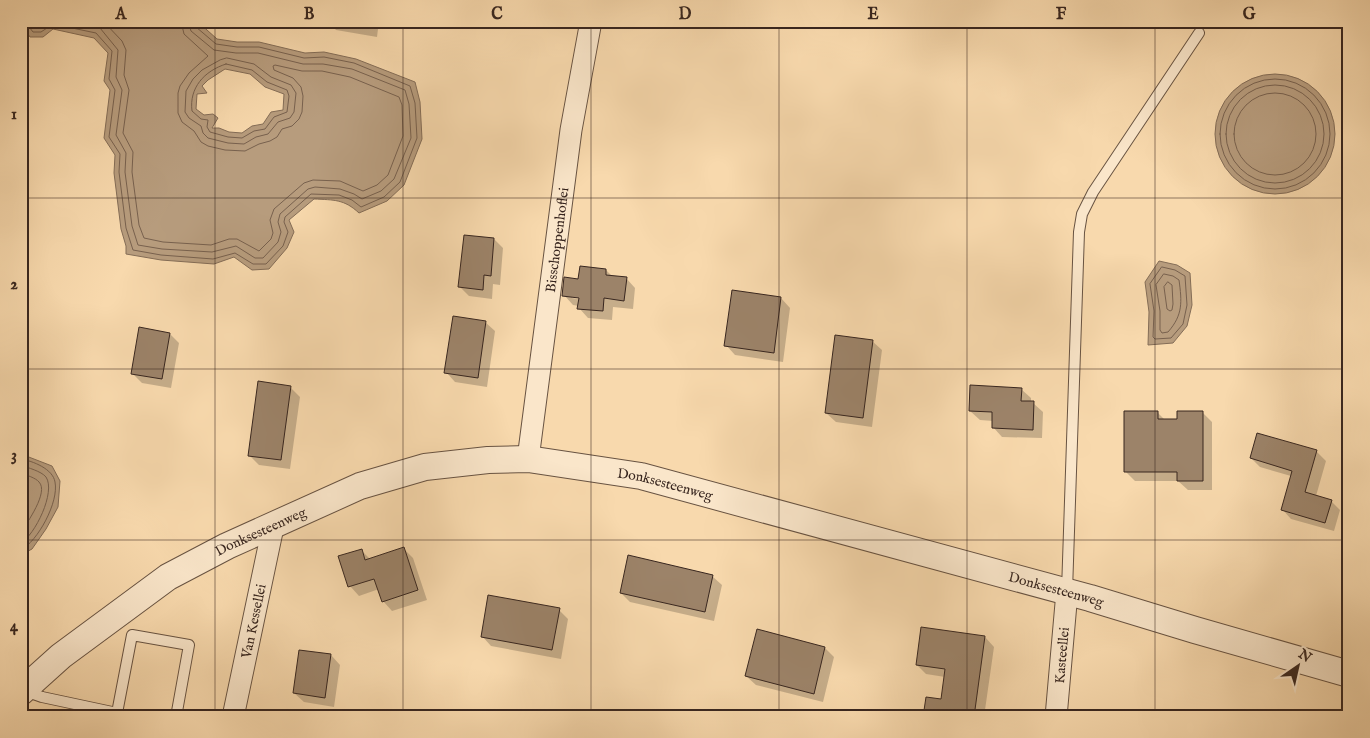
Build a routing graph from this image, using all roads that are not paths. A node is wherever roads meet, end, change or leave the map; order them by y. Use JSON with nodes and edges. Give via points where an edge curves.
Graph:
{"nodes":[{"id":1,"x":591,"y":21,"type":"edge"},
{"id":2,"x":1200,"y":33,"type":"dead end"},
{"id":3,"x":528,"y":459,"type":"junction"},
{"id":4,"x":272,"y":527,"type":"junction"},
{"id":5,"x":1067,"y":592,"type":"junction"},
{"id":6,"x":1349,"y":674,"type":"edge"},
{"id":7,"x":22,"y":691,"type":"edge"},
{"id":8,"x":176,"y":717,"type":"edge"},
{"id":9,"x":233,"y":717,"type":"edge"},
{"id":10,"x":1056,"y":717,"type":"edge"}],
"edges":[{"from":1,"to":3,"type":"street","name":"Bisschoppenhoflei","via":[[570,130]]},
{"from":2,"to":5,"type":"lane","via":[[1093,192],[1082,214]]},
{"from":3,"to":4,"type":"street","name":"Donksesteenweg","via":[[425,467],[360,486]]},
{"from":3,"to":5,"type":"street","name":"Donksesteenweg","via":[[640,476]]},
{"from":4,"to":7,"type":"street","name":"Donksesteenweg","via":[[168,577],[61,656]]},
{"from":4,"to":9,"type":"street","name":"Van Kessellei"},
{"from":5,"to":6,"type":"street","name":"Donksesteenweg"},
{"from":5,"to":10,"type":"street","name":"Kasteellei"},
{"from":7,"to":8,"type":"lane","via":[[117,713],[132,635],[189,645]]}]}
